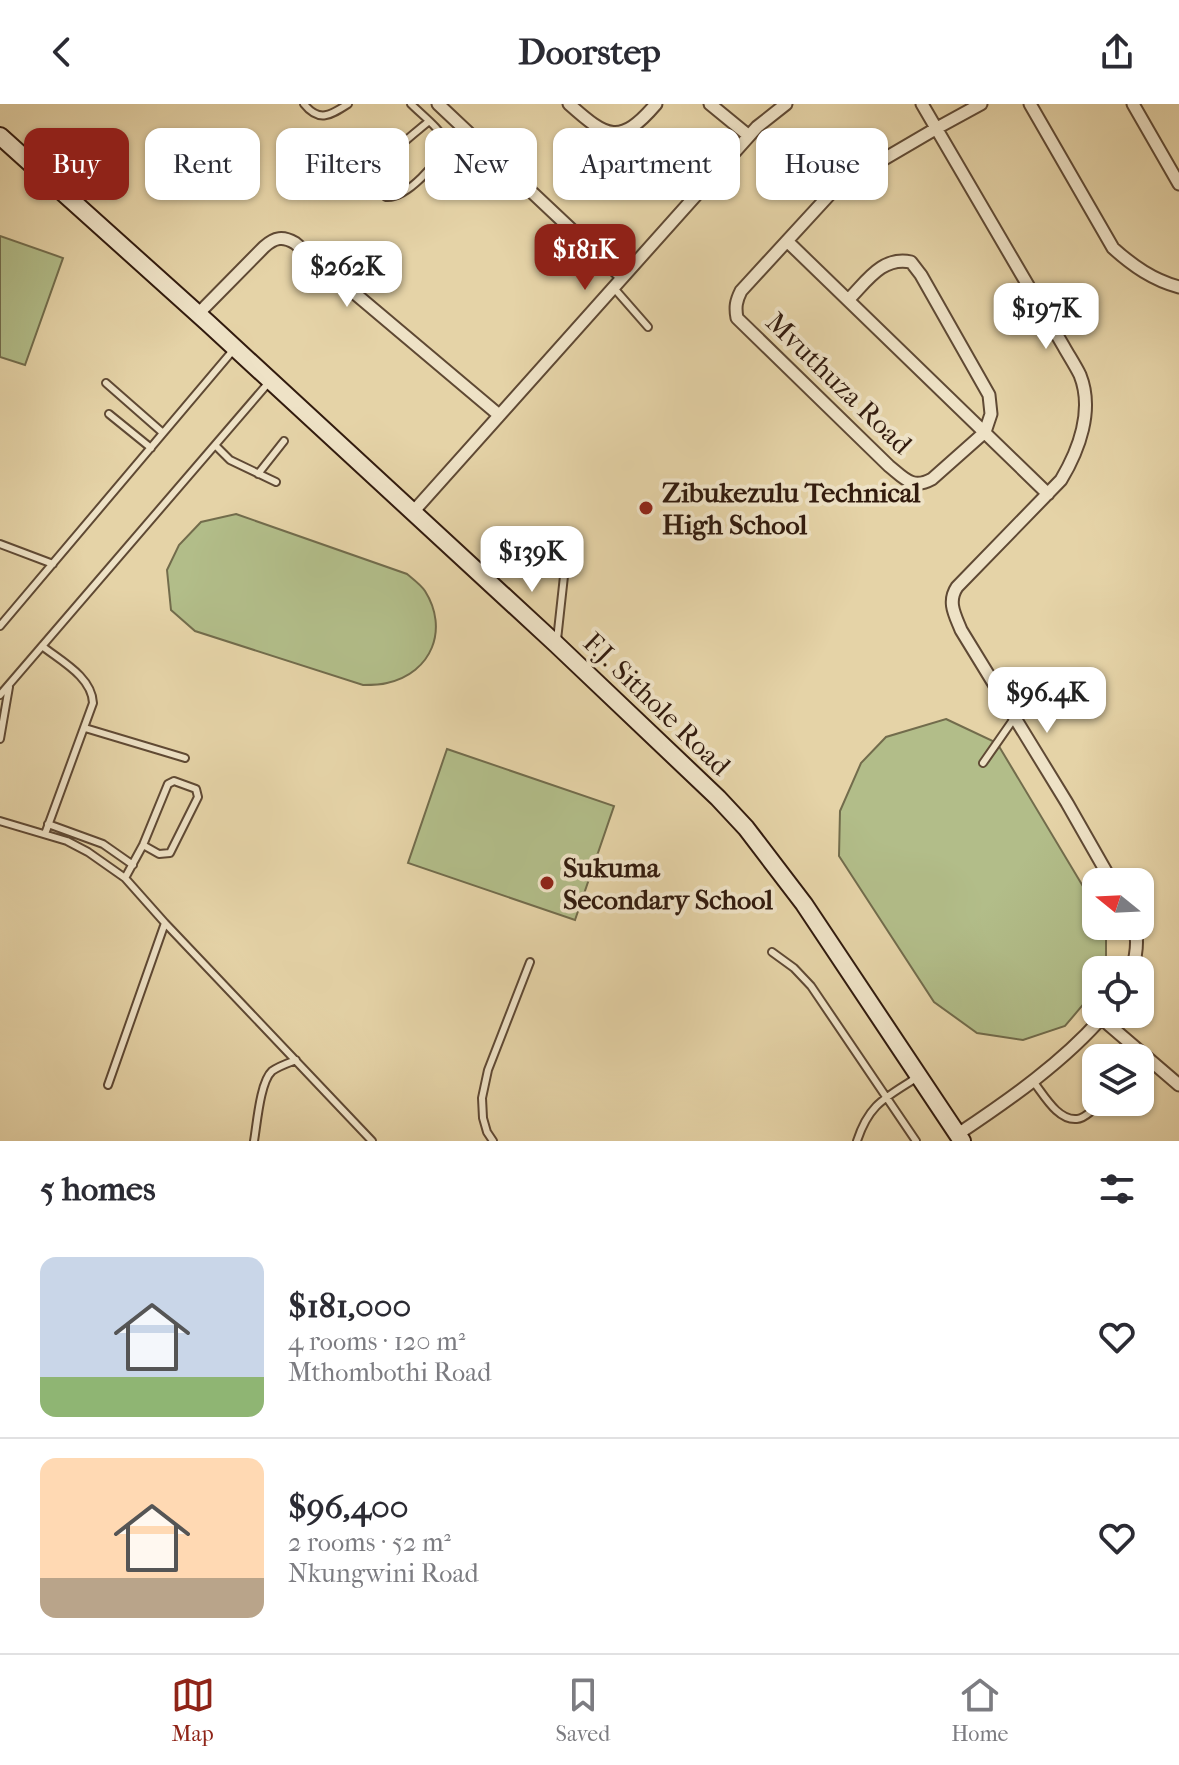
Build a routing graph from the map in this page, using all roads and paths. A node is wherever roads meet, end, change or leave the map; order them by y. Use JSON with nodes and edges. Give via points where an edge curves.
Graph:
{"nodes":[{"id":1,"x":304,"y":104,"type":"edge"},
{"id":2,"x":348,"y":104,"type":"edge"},
{"id":3,"x":411,"y":104,"type":"edge"},
{"id":4,"x":438,"y":104,"type":"edge"},
{"id":5,"x":569,"y":104,"type":"edge"},
{"id":6,"x":656,"y":104,"type":"edge"},
{"id":7,"x":710,"y":104,"type":"edge"},
{"id":8,"x":786,"y":104,"type":"edge"},
{"id":9,"x":922,"y":104,"type":"edge"},
{"id":10,"x":981,"y":104,"type":"edge"},
{"id":11,"x":1030,"y":104,"type":"edge"},
{"id":12,"x":1133,"y":104,"type":"edge"},
{"id":13,"x":429,"y":121,"type":"junction"},
{"id":14,"x":937,"y":128,"type":"junction"},
{"id":15,"x":0,"y":136,"type":"edge"},
{"id":16,"x":749,"y":136,"type":"junction"},
{"id":17,"x":1179,"y":184,"type":"edge"},
{"id":18,"x":787,"y":241,"type":"junction"},
{"id":19,"x":622,"y":277,"type":"junction"},
{"id":20,"x":613,"y":287,"type":"junction"},
{"id":21,"x":1179,"y":287,"type":"edge"},
{"id":22,"x":848,"y":300,"type":"junction"},
{"id":23,"x":198,"y":314,"type":"junction"},
{"id":24,"x":648,"y":327,"type":"dead end"},
{"id":25,"x":235,"y":348,"type":"junction"},
{"id":26,"x":270,"y":381,"type":"junction"},
{"id":27,"x":106,"y":383,"type":"dead end"},
{"id":28,"x":109,"y":414,"type":"dead end"},
{"id":29,"x":499,"y":415,"type":"junction"},
{"id":30,"x":985,"y":432,"type":"junction"},
{"id":31,"x":163,"y":433,"type":"junction"},
{"id":32,"x":284,"y":441,"type":"dead end"},
{"id":33,"x":215,"y":445,"type":"junction"},
{"id":34,"x":151,"y":448,"type":"junction"},
{"id":35,"x":258,"y":474,"type":"junction"},
{"id":36,"x":276,"y":482,"type":"dead end"},
{"id":37,"x":1048,"y":494,"type":"junction"},
{"id":38,"x":413,"y":512,"type":"junction"},
{"id":39,"x":0,"y":544,"type":"edge"},
{"id":40,"x":53,"y":564,"type":"junction"},
{"id":41,"x":564,"y":576,"type":"dead end"},
{"id":42,"x":0,"y":626,"type":"edge"},
{"id":43,"x":556,"y":644,"type":"junction"},
{"id":44,"x":42,"y":646,"type":"junction"},
{"id":45,"x":10,"y":684,"type":"junction"},
{"id":46,"x":0,"y":695,"type":"edge"},
{"id":47,"x":1015,"y":717,"type":"junction"},
{"id":48,"x":85,"y":728,"type":"junction"},
{"id":49,"x":0,"y":739,"type":"edge"},
{"id":50,"x":185,"y":758,"type":"dead end"},
{"id":51,"x":983,"y":763,"type":"dead end"},
{"id":52,"x":0,"y":821,"type":"edge"},
{"id":53,"x":48,"y":824,"type":"junction"},
{"id":54,"x":45,"y":834,"type":"junction"},
{"id":55,"x":143,"y":845,"type":"junction"},
{"id":56,"x":133,"y":865,"type":"junction"},
{"id":57,"x":1104,"y":868,"type":"edge"},
{"id":58,"x":125,"y":878,"type":"junction"},
{"id":59,"x":165,"y":923,"type":"junction"},
{"id":60,"x":772,"y":952,"type":"dead end"},
{"id":61,"x":530,"y":962,"type":"dead end"},
{"id":62,"x":1091,"y":1028,"type":"edge"},
{"id":63,"x":1116,"y":1028,"type":"edge"},
{"id":64,"x":296,"y":1060,"type":"junction"},
{"id":65,"x":919,"y":1076,"type":"junction"},
{"id":66,"x":1032,"y":1080,"type":"junction"},
{"id":67,"x":108,"y":1085,"type":"dead end"},
{"id":68,"x":1179,"y":1085,"type":"edge"},
{"id":69,"x":887,"y":1096,"type":"junction"},
{"id":70,"x":1084,"y":1116,"type":"edge"},
{"id":71,"x":960,"y":1137,"type":"edge"},
{"id":72,"x":254,"y":1141,"type":"edge"},
{"id":73,"x":372,"y":1141,"type":"edge"},
{"id":74,"x":493,"y":1141,"type":"edge"},
{"id":75,"x":857,"y":1141,"type":"edge"},
{"id":76,"x":916,"y":1141,"type":"edge"}],
"edges":[{"from":1,"to":2,"type":"lane","via":[[323,116]]},
{"from":3,"to":13,"type":"lane"},
{"from":4,"to":19,"type":"street"},
{"from":5,"to":6,"type":"street","via":[[593,126],[623,132]]},
{"from":7,"to":16,"type":"street"},
{"from":8,"to":16,"type":"street"},
{"from":9,"to":14,"type":"street"},
{"from":10,"to":14,"type":"street","name":"Mvuthuza Road"},
{"from":11,"to":21,"type":"street","via":[[1113,248],[1131,265]]},
{"from":12,"to":17,"type":"street"},
{"from":13,"to":13,"type":"lane","via":[[445,140],[444,149],[408,190],[386,197],[377,182],[383,164]]},
{"from":14,"to":18,"type":"street","name":"Mvuthuza Road","via":[[843,183]]},
{"from":14,"to":37,"type":"street","via":[[1081,378],[1086,402],[1082,435],[1074,459]]},
{"from":15,"to":23,"type":"street","name":"F.J. Sithole Road"},
{"from":16,"to":19,"type":"street"},
{"from":18,"to":22,"type":"street"},
{"from":18,"to":30,"type":"street","name":"Mvuthuza Road","via":[[741,291],[737,318],[889,466],[908,481],[922,484]]},
{"from":19,"to":20,"type":"street"},
{"from":20,"to":24,"type":"lane"},
{"from":20,"to":29,"type":"street"},
{"from":22,"to":30,"type":"street"},
{"from":22,"to":30,"type":"street","via":[[889,262],[911,262],[986,388],[991,408]]},
{"from":23,"to":25,"type":"street","name":"F.J. Sithole Road"},
{"from":23,"to":29,"type":"street","via":[[271,240],[287,238]]},
{"from":25,"to":26,"type":"street","name":"F.J. Sithole Road"},
{"from":25,"to":31,"type":"lane"},
{"from":26,"to":33,"type":"lane"},
{"from":26,"to":38,"type":"street","name":"F.J. Sithole Road"},
{"from":27,"to":31,"type":"lane"},
{"from":28,"to":34,"type":"lane"},
{"from":29,"to":38,"type":"street"},
{"from":30,"to":37,"type":"street"},
{"from":31,"to":34,"type":"lane"},
{"from":32,"to":35,"type":"lane"},
{"from":33,"to":35,"type":"lane","via":[[230,460]]},
{"from":33,"to":44,"type":"lane"},
{"from":34,"to":40,"type":"lane"},
{"from":35,"to":36,"type":"lane"},
{"from":37,"to":47,"type":"street","via":[[952,595],[961,630]]},
{"from":38,"to":43,"type":"street","name":"F.J. Sithole Road"},
{"from":39,"to":40,"type":"lane"},
{"from":40,"to":42,"type":"lane"},
{"from":41,"to":43,"type":"lane"},
{"from":43,"to":65,"type":"street","name":"F.J. Sithole Road","via":[[746,828],[804,904]]},
{"from":44,"to":45,"type":"lane"},
{"from":44,"to":48,"type":"lane","via":[[89,685],[93,703]]},
{"from":45,"to":46,"type":"lane"},
{"from":45,"to":49,"type":"lane"},
{"from":47,"to":51,"type":"lane"},
{"from":47,"to":57,"type":"street"},
{"from":48,"to":50,"type":"lane"},
{"from":48,"to":53,"type":"lane"},
{"from":52,"to":54,"type":"lane"},
{"from":53,"to":54,"type":"lane"},
{"from":53,"to":56,"type":"lane","via":[[103,844]]},
{"from":54,"to":58,"type":"lane","via":[[88,852]]},
{"from":55,"to":55,"type":"lane","via":[[168,784],[174,781],[196,789],[198,797],[170,853],[159,854]]},
{"from":55,"to":56,"type":"lane"},
{"from":56,"to":58,"type":"lane"},
{"from":58,"to":59,"type":"lane"},
{"from":59,"to":64,"type":"lane"},
{"from":59,"to":67,"type":"lane"},
{"from":60,"to":69,"type":"lane","via":[[811,986]]},
{"from":61,"to":74,"type":"lane","via":[[482,1098]]},
{"from":62,"to":66,"type":"street"},
{"from":63,"to":68,"type":"street"},
{"from":64,"to":72,"type":"lane","via":[[269,1074]]},
{"from":64,"to":73,"type":"lane"},
{"from":65,"to":69,"type":"lane"},
{"from":65,"to":71,"type":"street","name":"F.J. Sithole Road"},
{"from":66,"to":70,"type":"lane","via":[[1065,1117]]},
{"from":66,"to":71,"type":"street"},
{"from":69,"to":75,"type":"lane","via":[[868,1113]]},
{"from":69,"to":76,"type":"lane"}]}
